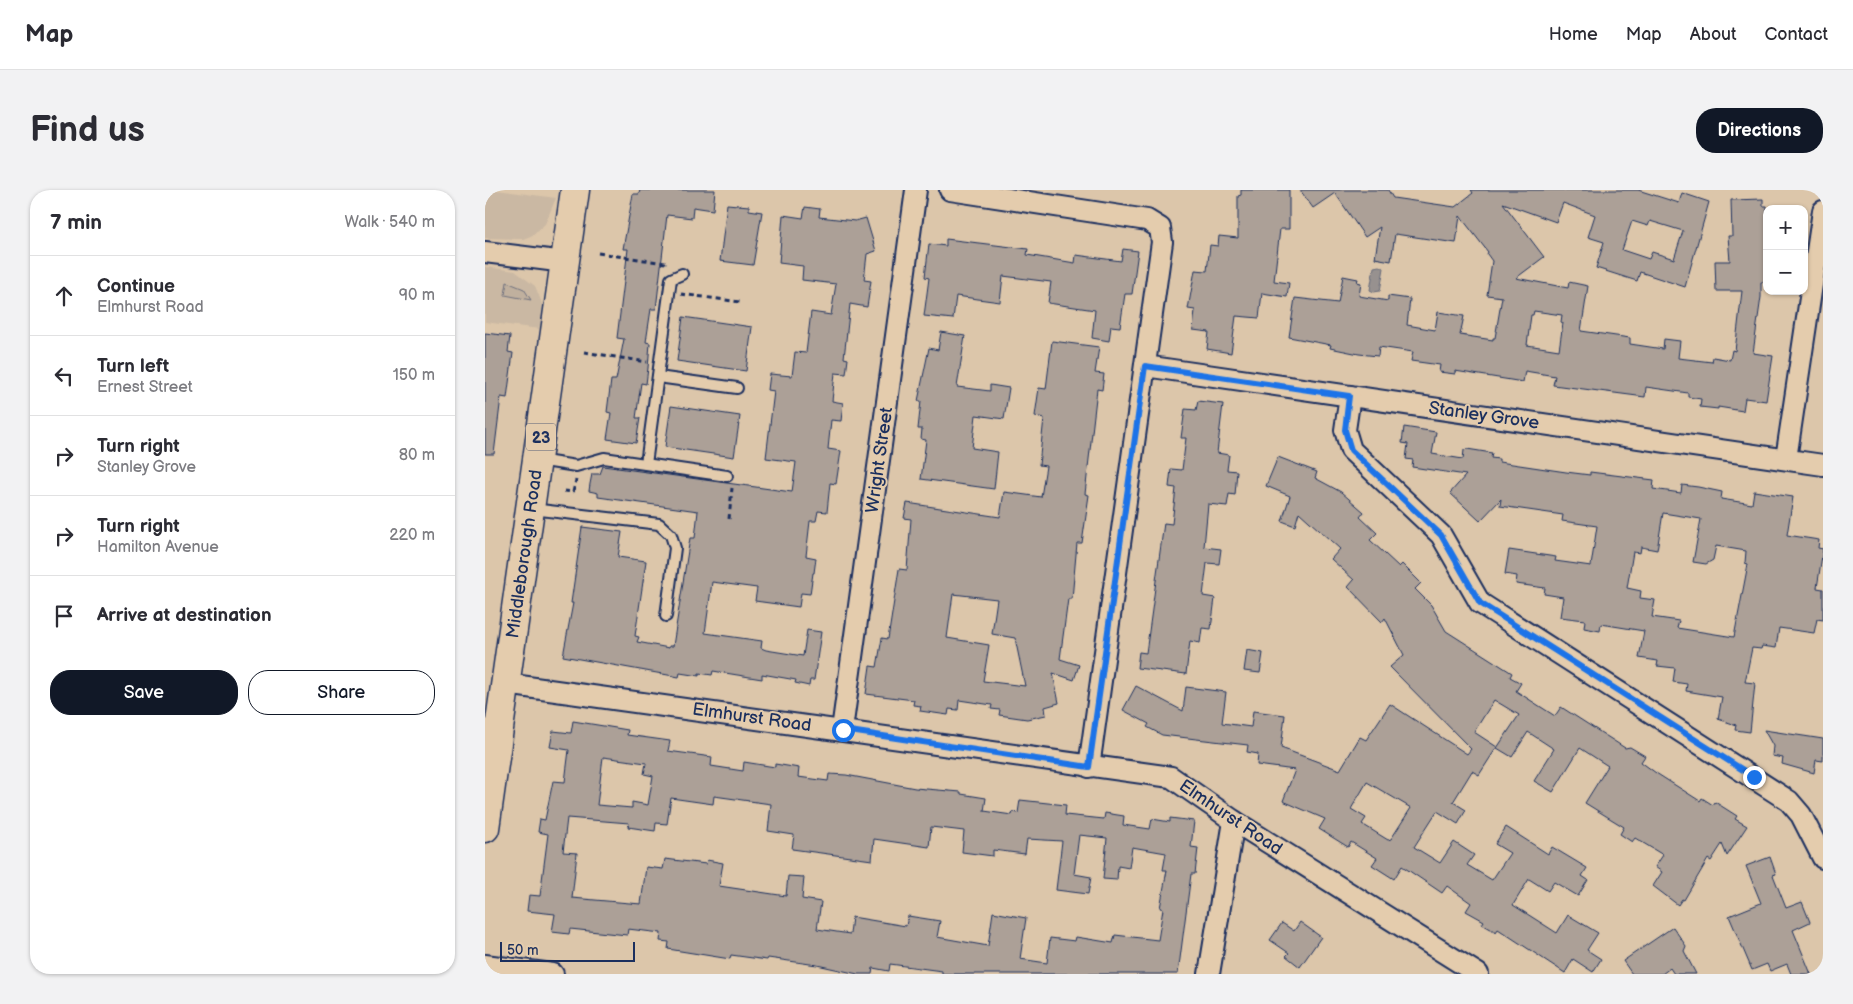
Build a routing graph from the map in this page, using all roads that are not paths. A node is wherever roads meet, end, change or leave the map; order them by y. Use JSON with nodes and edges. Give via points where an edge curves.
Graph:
{"nodes":[{"id":1,"x":575,"y":190,"type":"edge"},
{"id":2,"x":916,"y":190,"type":"edge"},
{"id":3,"x":950,"y":190,"type":"edge"},
{"id":4,"x":1823,"y":211,"type":"edge"},
{"id":5,"x":485,"y":252,"type":"edge"},
{"id":6,"x":565,"y":262,"type":"junction"},
{"id":7,"x":682,"y":274,"type":"dead end"},
{"id":8,"x":1145,"y":366,"type":"junction"},
{"id":9,"x":658,"y":377,"type":"junction"},
{"id":10,"x":737,"y":388,"type":"dead end"},
{"id":11,"x":1349,"y":396,"type":"junction"},
{"id":12,"x":1786,"y":459,"type":"junction"},
{"id":13,"x":537,"y":460,"type":"junction"},
{"id":14,"x":646,"y":464,"type":"junction"},
{"id":15,"x":1823,"y":465,"type":"edge"},
{"id":16,"x":730,"y":479,"type":"road end"},
{"id":17,"x":531,"y":508,"type":"junction"},
{"id":18,"x":666,"y":616,"type":"dead end"},
{"id":19,"x":506,"y":684,"type":"junction"},
{"id":20,"x":843,"y":730,"type":"junction"},
{"id":21,"x":491,"y":742,"type":"edge"},
{"id":22,"x":1089,"y":767,"type":"junction"},
{"id":23,"x":1234,"y":821,"type":"junction"},
{"id":24,"x":485,"y":828,"type":"edge"},
{"id":25,"x":1823,"y":858,"type":"edge"},
{"id":26,"x":485,"y":964,"type":"edge"},
{"id":27,"x":553,"y":974,"type":"edge"},
{"id":28,"x":1209,"y":974,"type":"edge"},
{"id":29,"x":1478,"y":974,"type":"edge"}],
"edges":[{"from":1,"to":6,"type":"main road","name":"Middleborough Road","number":"23"},
{"from":2,"to":20,"type":"street","name":"Wright Street"},
{"from":3,"to":8,"type":"street","via":[[1147,220],[1160,228],[1162,242]]},
{"from":4,"to":12,"type":"street"},
{"from":5,"to":6,"type":"street"},
{"from":6,"to":13,"type":"main road","name":"Middleborough Road","number":"23"},
{"from":7,"to":9,"type":"lane","via":[[671,279]]},
{"from":8,"to":11,"type":"street","name":"Stanley Grove"},
{"from":8,"to":22,"type":"street"},
{"from":9,"to":10,"type":"lane"},
{"from":9,"to":14,"type":"lane"},
{"from":11,"to":12,"type":"street","name":"Stanley Grove"},
{"from":11,"to":25,"type":"street","via":[[1345,430],[1351,450],[1441,535],[1480,603],[1789,801],[1801,815]]},
{"from":12,"to":15,"type":"street","name":"Stanley Grove"},
{"from":13,"to":14,"type":"lane","via":[[576,466],[604,458]]},
{"from":13,"to":17,"type":"main road","name":"Middleborough Road","number":"23"},
{"from":14,"to":16,"type":"lane"},
{"from":17,"to":18,"type":"lane","via":[[659,524],[671,535],[675,548]]},
{"from":17,"to":19,"type":"main road","name":"Middleborough Road","number":"23"},
{"from":19,"to":20,"type":"street","name":"Elmhurst Road"},
{"from":19,"to":21,"type":"main road","name":"Middleborough Road","number":"23"},
{"from":20,"to":22,"type":"street","name":"Elmhurst Road"},
{"from":21,"to":24,"type":"main road","name":"Middleborough Road","number":"23"},
{"from":22,"to":23,"type":"street","name":"Elmhurst Road","via":[[1171,777]]},
{"from":23,"to":28,"type":"street"},
{"from":23,"to":29,"type":"street","name":"Elmhurst Road"},
{"from":26,"to":27,"type":"street"}]}
